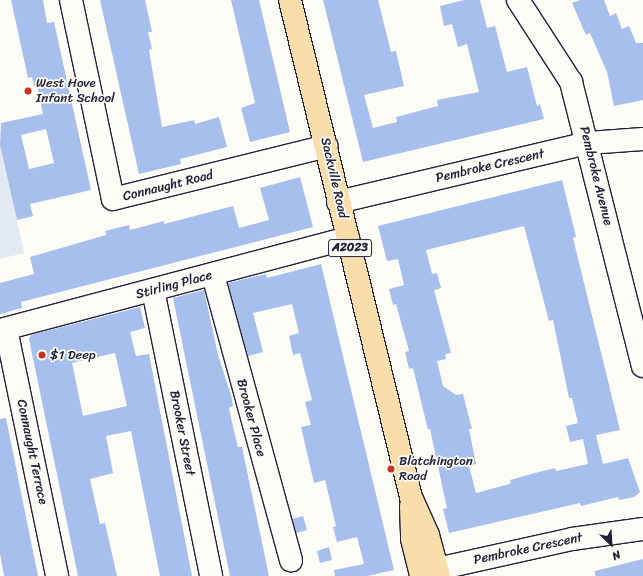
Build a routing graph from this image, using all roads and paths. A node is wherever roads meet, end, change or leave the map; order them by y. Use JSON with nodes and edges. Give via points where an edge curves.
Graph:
{"nodes":[{"id":1,"x":71,"y":0,"type":"edge"},
{"id":2,"x":290,"y":0,"type":"edge"},
{"id":3,"x":518,"y":0,"type":"edge"},
{"id":4,"x":643,"y":139,"type":"edge"},
{"id":5,"x":588,"y":143,"type":"junction"},
{"id":6,"x":327,"y":146,"type":"junction"},
{"id":7,"x":338,"y":202,"type":"junction"},
{"id":8,"x":348,"y":238,"type":"junction"},
{"id":9,"x":213,"y":275,"type":"junction"},
{"id":10,"x":153,"y":290,"type":"junction"},
{"id":11,"x":3,"y":329,"type":"edge"},
{"id":12,"x":643,"y":366,"type":"edge"},
{"id":13,"x":643,"y":529,"type":"edge"},
{"id":14,"x":291,"y":561,"type":"dead end"},
{"id":15,"x":432,"y":574,"type":"edge"},
{"id":16,"x":57,"y":576,"type":"edge"},
{"id":17,"x":211,"y":576,"type":"edge"}],
"edges":[{"from":1,"to":6,"type":"street","name":"Connaught Road","via":[[113,199]]},
{"from":2,"to":6,"type":"main road","name":"Sackville Road","number":"A2023"},
{"from":3,"to":5,"type":"street","name":"Pembroke Avenue","via":[[572,82]]},
{"from":4,"to":5,"type":"street","name":"Pembroke Crescent"},
{"from":5,"to":7,"type":"street","name":"Pembroke Crescent"},
{"from":5,"to":12,"type":"street","name":"Pembroke Avenue"},
{"from":6,"to":7,"type":"main road","name":"Sackville Road","number":"A2023"},
{"from":7,"to":8,"type":"main road","name":"Sackville Road","number":"A2023"},
{"from":8,"to":9,"type":"street","name":"Stirling Place"},
{"from":8,"to":15,"type":"main road","name":"Sackville Road","number":"A2023","via":[[411,497],[428,535]]},
{"from":9,"to":10,"type":"street","name":"Stirling Place"},
{"from":9,"to":14,"type":"street","name":"Brooker Place"},
{"from":10,"to":11,"type":"street","name":"Stirling Place"},
{"from":10,"to":17,"type":"street","name":"Brooker Street"},
{"from":11,"to":16,"type":"street","name":"Connaught Terrace"},
{"from":13,"to":15,"type":"street","name":"Pembroke Crescent","via":[[565,541]]}]}
